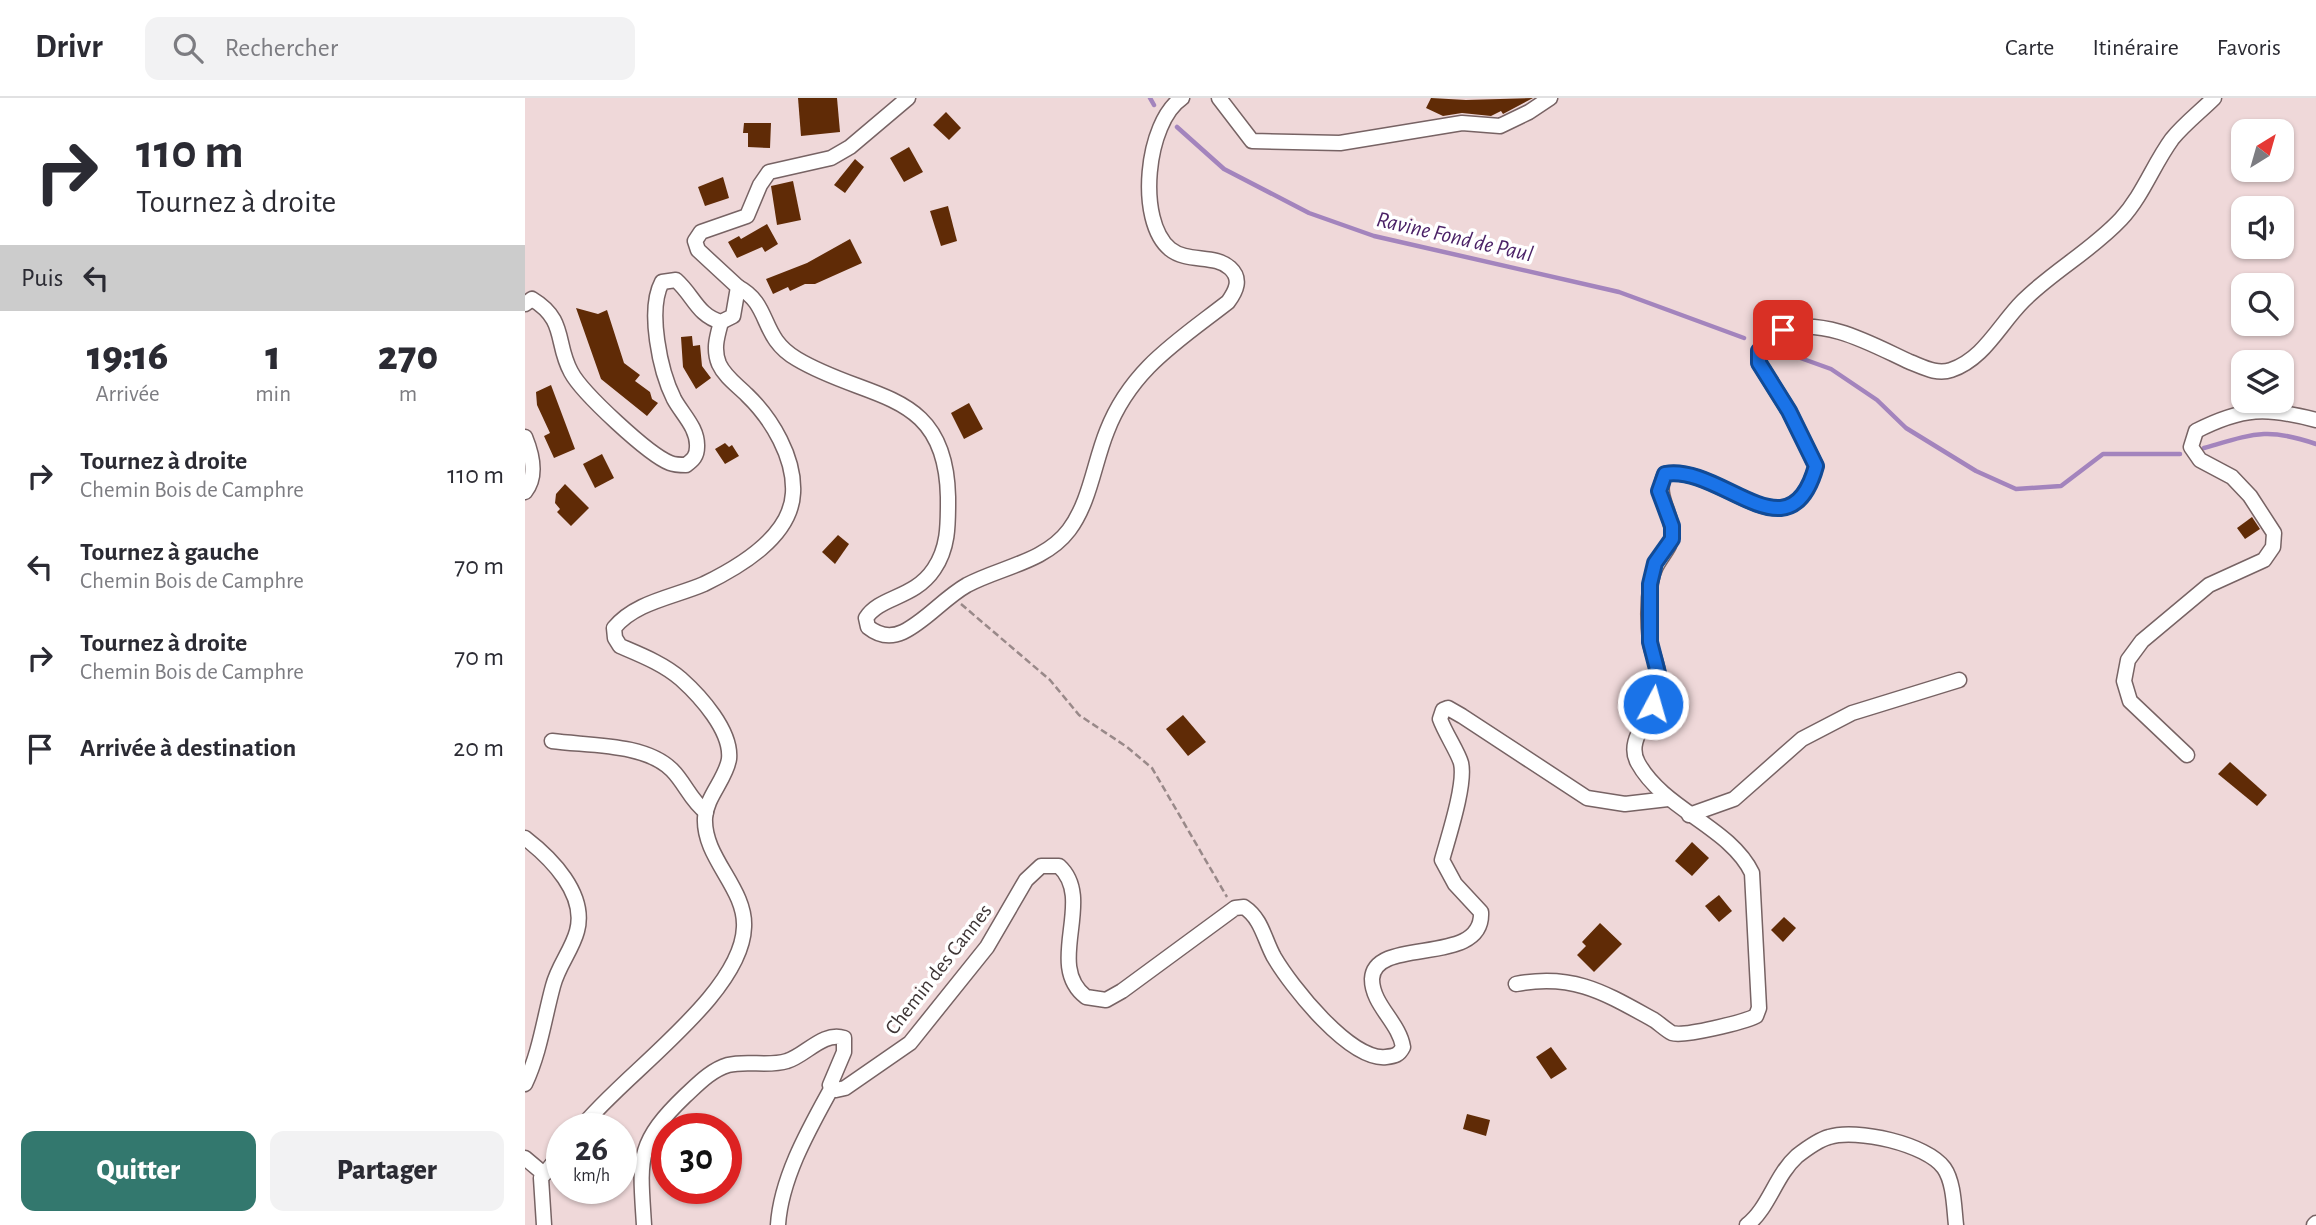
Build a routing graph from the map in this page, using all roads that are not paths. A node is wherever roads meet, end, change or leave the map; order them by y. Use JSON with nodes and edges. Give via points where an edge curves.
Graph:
{"nodes":[{"id":1,"x":908,"y":98,"type":"edge"},
{"id":2,"x":1182,"y":98,"type":"edge"},
{"id":3,"x":1219,"y":98,"type":"edge"},
{"id":4,"x":1550,"y":98,"type":"edge"},
{"id":5,"x":2214,"y":98,"type":"edge"},
{"id":6,"x":738,"y":287,"type":"junction"},
{"id":7,"x":525,"y":304,"type":"edge"},
{"id":8,"x":721,"y":322,"type":"junction"},
{"id":9,"x":2316,"y":420,"type":"edge"},
{"id":10,"x":525,"y":437,"type":"edge"},
{"id":11,"x":525,"y":492,"type":"edge"},
{"id":12,"x":1959,"y":680,"type":"dead end"},
{"id":13,"x":552,"y":741,"type":"dead end"},
{"id":14,"x":2187,"y":755,"type":"dead end"},
{"id":15,"x":1668,"y":799,"type":"junction"},
{"id":16,"x":706,"y":812,"type":"junction"},
{"id":17,"x":1689,"y":816,"type":"junction"},
{"id":18,"x":525,"y":838,"type":"edge"},
{"id":19,"x":1516,"y":984,"type":"dead end"},
{"id":20,"x":525,"y":1084,"type":"edge"},
{"id":21,"x":831,"y":1089,"type":"junction"},
{"id":22,"x":596,"y":1113,"type":"edge"},
{"id":23,"x":525,"y":1158,"type":"edge"},
{"id":24,"x":546,"y":1172,"type":"edge"},
{"id":25,"x":544,"y":1174,"type":"junction"},
{"id":26,"x":544,"y":1225,"type":"edge"},
{"id":27,"x":644,"y":1225,"type":"edge"},
{"id":28,"x":778,"y":1225,"type":"edge"},
{"id":29,"x":1747,"y":1225,"type":"edge"},
{"id":30,"x":1956,"y":1225,"type":"edge"}],
"edges":[{"from":1,"to":6,"type":"street","via":[[831,158],[769,172],[747,216],[701,232],[695,241],[698,250]]},
{"from":2,"to":6,"type":"street","via":[[1163,120],[1154,142],[1150,173],[1154,225],[1173,252],[1227,265],[1236,276],[1236,290],[1229,302],[1134,380],[1121,398],[1078,515],[1055,545],[968,585],[903,632],[883,635],[867,622],[875,608],[910,593],[924,581],[943,549],[949,519],[948,473],[942,450],[929,426],[896,401],[815,369],[777,345],[759,305]]},
{"from":3,"to":4,"type":"street","via":[[1252,141],[1301,143],[1340,143],[1462,123],[1507,124]]},
{"from":5,"to":15,"type":"street","via":[[2173,138],[2141,195],[2122,218],[2092,248],[2022,302],[1978,355],[1949,371],[1933,372],[1846,333],[1813,329],[1783,330],[1759,351],[1759,363],[1816,466],[1809,490],[1786,509],[1767,507],[1681,471],[1665,474],[1661,482],[1659,491],[1672,539],[1655,563],[1650,584],[1650,642],[1658,673],[1653,704],[1633,752]]},
{"from":6,"to":8,"type":"street","via":[[733,316]]},
{"from":7,"to":8,"type":"street","via":[[533,299],[548,309],[580,386],[672,464],[686,465],[695,458],[697,447],[695,433],[675,401],[661,364],[656,293],[662,282],[677,280],[696,308]]},
{"from":8,"to":16,"type":"street","via":[[715,350],[719,364],[758,407],[783,446],[793,479],[791,507],[777,533],[747,559],[705,583],[630,612],[614,628],[620,646],[681,678],[722,731],[729,759]]},
{"from":9,"to":14,"type":"street","via":[[2275,409],[2225,416],[2196,431],[2191,447],[2200,460],[2232,477],[2274,533],[2273,547],[2264,560],[2209,585],[2142,641],[2128,660],[2125,681],[2130,701]]},
{"from":10,"to":11,"type":"street","via":[[533,476]]},
{"from":12,"to":17,"type":"street","via":[[1852,713],[1803,739],[1734,799]]},
{"from":13,"to":16,"type":"street","via":[[657,756]]},
{"from":15,"to":17,"type":"street"},
{"from":15,"to":21,"type":"street","name":"Chemin des Cannes","via":[[1625,804],[1587,798],[1448,708],[1440,719],[1461,764],[1458,799],[1443,860],[1455,884],[1481,912],[1481,919],[1479,927],[1462,942],[1389,957],[1377,964],[1373,990],[1402,1040],[1403,1047],[1394,1056],[1362,1054],[1334,1031],[1275,958],[1254,913],[1244,907],[1235,908],[1122,991],[1095,1001],[1079,991],[1070,973],[1071,882],[1059,866],[1041,866],[1027,880],[986,947],[910,1043],[845,1088]]},
{"from":16,"to":22,"type":"street","via":[[708,838],[744,926],[736,960],[713,995]]},
{"from":17,"to":19,"type":"street","via":[[1745,857],[1752,873],[1756,1016],[1686,1034],[1672,1033],[1576,982]]},
{"from":18,"to":20,"type":"street","via":[[560,871],[578,904],[579,921],[555,978]]},
{"from":21,"to":27,"type":"street","via":[[845,1048],[841,1037],[824,1039],[782,1063],[732,1064],[704,1078],[661,1119],[648,1141],[640,1164]]},
{"from":21,"to":28,"type":"street","via":[[785,1189]]},
{"from":23,"to":25,"type":"street"},
{"from":24,"to":25,"type":"street"},
{"from":25,"to":26,"type":"street"},
{"from":29,"to":30,"type":"street","via":[[1796,1157],[1828,1137],[1844,1134],[1915,1148],[1937,1160],[1949,1178]]}]}
